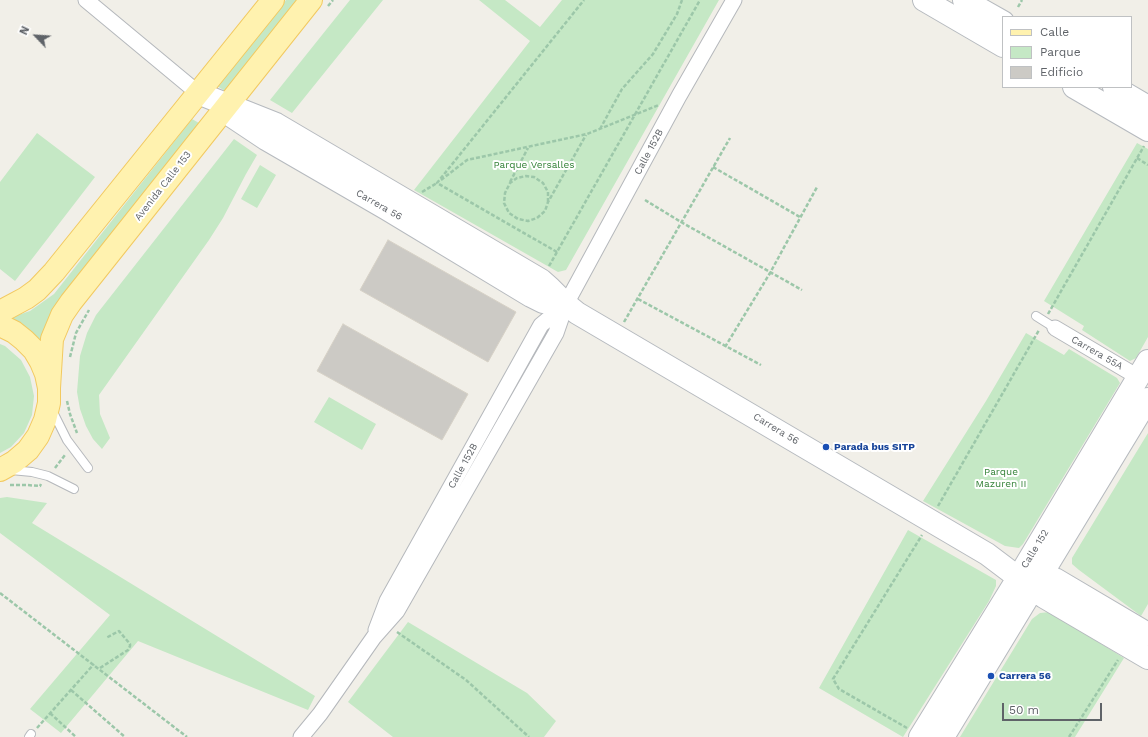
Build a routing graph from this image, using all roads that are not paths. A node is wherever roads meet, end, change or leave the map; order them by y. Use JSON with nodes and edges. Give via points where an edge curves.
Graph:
{"nodes":[{"id":1,"x":86,"y":0,"type":"edge"},
{"id":2,"x":273,"y":0,"type":"edge"},
{"id":3,"x":311,"y":0,"type":"edge"},
{"id":4,"x":734,"y":0,"type":"edge"},
{"id":5,"x":924,"y":0,"type":"edge"},
{"id":6,"x":964,"y":0,"type":"edge"},
{"id":7,"x":1002,"y":21,"type":"edge"},
{"id":8,"x":1002,"y":45,"type":"edge"},
{"id":9,"x":1075,"y":88,"type":"edge"},
{"id":10,"x":1116,"y":88,"type":"edge"},
{"id":11,"x":198,"y":93,"type":"junction"},
{"id":12,"x":1148,"y":106,"type":"edge"},
{"id":13,"x":225,"y":107,"type":"junction"},
{"id":14,"x":1146,"y":137,"type":"edge"},
{"id":15,"x":566,"y":304,"type":"junction"},
{"id":16,"x":0,"y":312,"type":"edge"},
{"id":17,"x":1036,"y":316,"type":"dead end"},
{"id":18,"x":0,"y":325,"type":"edge"},
{"id":19,"x":1050,"y":325,"type":"joint"},
{"id":20,"x":1143,"y":369,"type":"edge"},
{"id":21,"x":54,"y":395,"type":"junction"},
{"id":22,"x":1148,"y":399,"type":"edge"},
{"id":23,"x":88,"y":468,"type":"dead end"},
{"id":24,"x":2,"y":475,"type":"edge"},
{"id":25,"x":74,"y":489,"type":"dead end"},
{"id":26,"x":1029,"y":577,"type":"junction"},
{"id":27,"x":1148,"y":634,"type":"edge"},
{"id":28,"x":374,"y":637,"type":"junction"},
{"id":29,"x":1148,"y":658,"type":"edge"},
{"id":30,"x":916,"y":734,"type":"edge"},
{"id":31,"x":301,"y":737,"type":"edge"},
{"id":32,"x":943,"y":737,"type":"edge"}],
"edges":[{"from":1,"to":11,"type":"street","name":"Carrera 56"},
{"from":2,"to":11,"type":"main road"},
{"from":3,"to":13,"type":"main road","name":"Avenida Calle 153"},
{"from":4,"to":15,"type":"street","name":"Calle 152B"},
{"from":5,"to":8,"type":"street"},
{"from":6,"to":7,"type":"street"},
{"from":9,"to":14,"type":"street"},
{"from":10,"to":12,"type":"street"},
{"from":11,"to":13,"type":"street","name":"Carrera 56"},
{"from":11,"to":16,"type":"main road","via":[[54,272],[37,290]]},
{"from":13,"to":15,"type":"street","name":"Carrera 56","via":[[276,124],[541,280]]},
{"from":13,"to":15,"type":"street","name":"Carrera 56","via":[[266,139],[531,296],[543,302]]},
{"from":13,"to":21,"type":"main road","name":"Avenida Calle 153","via":[[62,315],[52,340]]},
{"from":15,"to":26,"type":"street","name":"Carrera 56","via":[[584,317]]},
{"from":15,"to":28,"type":"street","name":"Calle 152B","via":[[556,333],[397,611]]},
{"from":15,"to":28,"type":"street","name":"Calle 152B","via":[[541,325],[387,601]]},
{"from":17,"to":19,"type":"lane"},
{"from":18,"to":21,"type":"main road","via":[[14,332],[34,350]]},
{"from":19,"to":20,"type":"street","name":"Carrera 55A"},
{"from":20,"to":26,"type":"street","name":"Calle 152"},
{"from":21,"to":23,"type":"lane","via":[[59,426]]},
{"from":21,"to":24,"type":"main road","name":"Avenida Calle 153","via":[[38,436],[28,450]]},
{"from":22,"to":26,"type":"street","name":"Calle 152"},
{"from":24,"to":25,"type":"lane","via":[[15,470],[32,472],[48,476]]},
{"from":26,"to":27,"type":"street","name":"Carrera 56","via":[[1055,579]]},
{"from":26,"to":29,"type":"street","name":"Carrera 56","via":[[1044,597]]},
{"from":26,"to":30,"type":"street","name":"Calle 152"},
{"from":26,"to":32,"type":"street","name":"Calle 152"},
{"from":28,"to":31,"type":"street","name":"Calle 152B","via":[[338,690]]}]}
